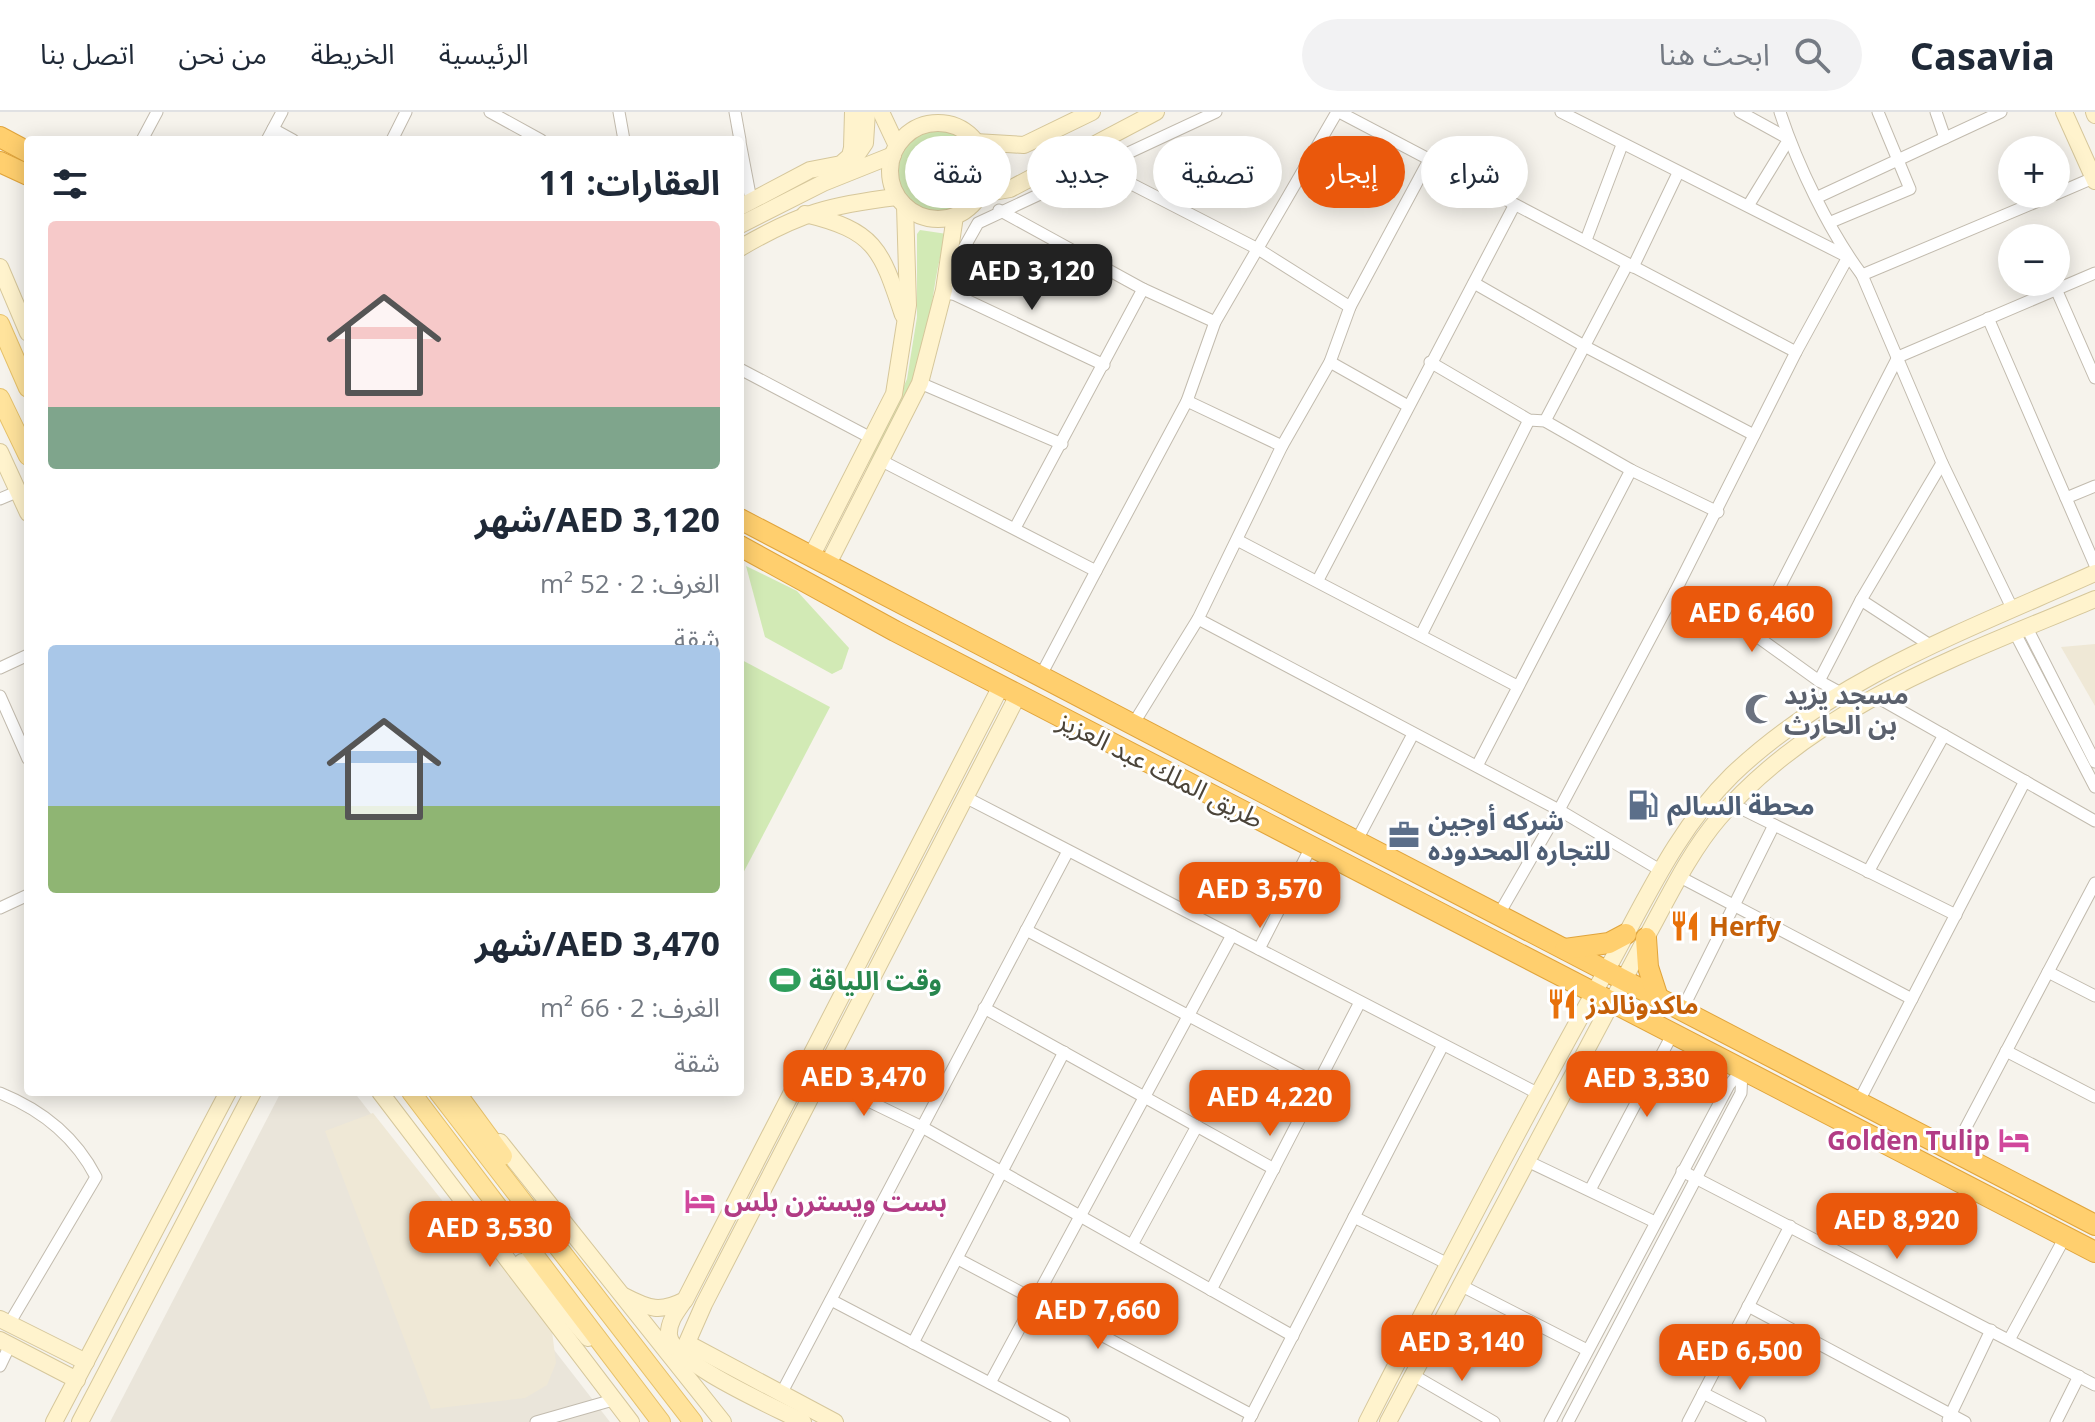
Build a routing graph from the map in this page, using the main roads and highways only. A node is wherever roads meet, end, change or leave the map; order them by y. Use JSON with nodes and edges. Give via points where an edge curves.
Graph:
{"nodes":[{"id":1,"x":853,"y":112,"type":"edge"},
{"id":2,"x":867,"y":112,"type":"edge"},
{"id":3,"x":881,"y":112,"type":"edge"},
{"id":4,"x":929,"y":112,"type":"edge"},
{"id":5,"x":1092,"y":112,"type":"edge"},
{"id":6,"x":1156,"y":112,"type":"edge"},
{"id":7,"x":2064,"y":112,"type":"edge"},
{"id":8,"x":947,"y":125,"type":"junction"},
{"id":9,"x":0,"y":131,"type":"edge"},
{"id":10,"x":965,"y":136,"type":"edge"},
{"id":11,"x":0,"y":137,"type":"edge"},
{"id":12,"x":1011,"y":144,"type":"edge"},
{"id":13,"x":24,"y":149,"type":"edge"},
{"id":14,"x":24,"y":150,"type":"edge"},
{"id":15,"x":895,"y":150,"type":"junction"},
{"id":16,"x":0,"y":162,"type":"edge"},
{"id":17,"x":0,"y":169,"type":"edge"},
{"id":18,"x":24,"y":176,"type":"edge"},
{"id":19,"x":24,"y":177,"type":"edge"},
{"id":20,"x":2094,"y":180,"type":"edge"},
{"id":21,"x":823,"y":183,"type":"junction"},
{"id":22,"x":1011,"y":189,"type":"edge"},
{"id":23,"x":901,"y":201,"type":"junction"},
{"id":24,"x":748,"y":207,"type":"edge"},
{"id":25,"x":969,"y":208,"type":"edge"},
{"id":26,"x":803,"y":214,"type":"junction"},
{"id":27,"x":955,"y":216,"type":"junction"},
{"id":28,"x":744,"y":246,"type":"edge"},
{"id":29,"x":0,"y":267,"type":"edge"},
{"id":30,"x":0,"y":324,"type":"edge"},
{"id":31,"x":24,"y":324,"type":"edge"},
{"id":32,"x":906,"y":324,"type":"junction"},
{"id":33,"x":24,"y":379,"type":"edge"},
{"id":34,"x":0,"y":398,"type":"edge"},
{"id":35,"x":24,"y":448,"type":"edge"},
{"id":36,"x":0,"y":452,"type":"edge"},
{"id":37,"x":24,"y":503,"type":"edge"},
{"id":38,"x":744,"y":521,"type":"edge"},
{"id":39,"x":744,"y":548,"type":"edge"},
{"id":40,"x":819,"y":562,"type":"junction"},
{"id":41,"x":2095,"y":573,"type":"edge"},
{"id":42,"x":2095,"y":599,"type":"edge"},
{"id":43,"x":1010,"y":691,"type":"junction"},
{"id":44,"x":1636,"y":936,"type":"junction"},
{"id":45,"x":1564,"y":949,"type":"junction"},
{"id":46,"x":1615,"y":976,"type":"junction"},
{"id":47,"x":1593,"y":993,"type":"junction"},
{"id":48,"x":1658,"y":998,"type":"junction"},
{"id":49,"x":1613,"y":1003,"type":"junction"},
{"id":50,"x":226,"y":1096,"type":"edge"},
{"id":51,"x":251,"y":1096,"type":"edge"},
{"id":52,"x":383,"y":1096,"type":"edge"},
{"id":53,"x":414,"y":1096,"type":"edge"},
{"id":54,"x":441,"y":1096,"type":"edge"},
{"id":55,"x":461,"y":1096,"type":"edge"},
{"id":56,"x":461,"y":1096,"type":"edge"},
{"id":57,"x":471,"y":1209,"type":"junction"},
{"id":58,"x":2095,"y":1225,"type":"edge"},
{"id":59,"x":2095,"y":1252,"type":"edge"},
{"id":60,"x":624,"y":1296,"type":"junction"},
{"id":61,"x":685,"y":1300,"type":"junction"},
{"id":62,"x":4,"y":1322,"type":"edge"},
{"id":63,"x":5,"y":1342,"type":"edge"},
{"id":64,"x":682,"y":1354,"type":"junction"},
{"id":65,"x":86,"y":1362,"type":"junction"},
{"id":66,"x":652,"y":1368,"type":"junction"},
{"id":67,"x":77,"y":1380,"type":"junction"},
{"id":68,"x":733,"y":1385,"type":"junction"},
{"id":69,"x":635,"y":1387,"type":"junction"},
{"id":70,"x":719,"y":1417,"type":"edge"},
{"id":71,"x":54,"y":1422,"type":"edge"},
{"id":72,"x":80,"y":1422,"type":"edge"},
{"id":73,"x":631,"y":1422,"type":"edge"},
{"id":74,"x":661,"y":1422,"type":"edge"},
{"id":75,"x":693,"y":1422,"type":"edge"},
{"id":76,"x":803,"y":1422,"type":"edge"},
{"id":77,"x":835,"y":1422,"type":"edge"},
{"id":78,"x":1367,"y":1422,"type":"edge"},
{"id":79,"x":1388,"y":1422,"type":"edge"}],
"edges":[{"from":1,"to":24,"type":"main road","via":[[852,148],[841,164]]},
{"from":2,"to":21,"type":"main road","via":[[865,143],[849,166]]},
{"from":3,"to":15,"type":"main road"},
{"from":4,"to":8,"type":"main road"},
{"from":5,"to":12,"type":"main road","via":[[1024,145]]},
{"from":6,"to":22,"type":"main road"},
{"from":7,"to":20,"type":"main road"},
{"from":8,"to":10,"type":"main road"},
{"from":8,"to":15,"type":"main road","via":[[919,127]]},
{"from":9,"to":13,"type":"main road"},
{"from":11,"to":14,"type":"highway"},
{"from":15,"to":21,"type":"main road"},
{"from":15,"to":23,"type":"main road","via":[[890,176]]},
{"from":16,"to":18,"type":"highway"},
{"from":17,"to":19,"type":"main road"},
{"from":21,"to":24,"type":"main road"},
{"from":23,"to":26,"type":"main road","via":[[843,204]]},
{"from":23,"to":27,"type":"main road","via":[[928,218]]},
{"from":23,"to":32,"type":"main road"},
{"from":25,"to":27,"type":"main road"},
{"from":26,"to":28,"type":"main road"},
{"from":26,"to":32,"type":"main road","via":[[848,225],[865,238],[890,275]]},
{"from":27,"to":40,"type":"main road","via":[[948,292],[920,383],[882,461]]},
{"from":29,"to":31,"type":"main road"},
{"from":30,"to":33,"type":"main road"},
{"from":32,"to":40,"type":"main road","via":[[894,394]]},
{"from":34,"to":35,"type":"main road"},
{"from":36,"to":37,"type":"main road"},
{"from":38,"to":40,"type":"highway","name":"طريق الملك عبد العزيز"},
{"from":39,"to":43,"type":"highway","name":"طريق الملك عبد العزيز"},
{"from":40,"to":45,"type":"highway","name":"طريق الملك عبد العزيز"},
{"from":41,"to":44,"type":"main road","via":[[1933,647],[1803,717],[1694,815],[1660,870]]},
{"from":42,"to":44,"type":"main road","via":[[1875,696],[1800,745],[1719,818]]},
{"from":43,"to":47,"type":"highway","name":"طريق الملك عبد العزيز"},
{"from":43,"to":61,"type":"main road"},
{"from":43,"to":64,"type":"main road","via":[[965,797]]},
{"from":44,"to":45,"type":"highway"},
{"from":44,"to":46,"type":"main road"},
{"from":44,"to":48,"type":"highway"},
{"from":45,"to":46,"type":"highway","name":"طريق الملك عبد العزيز"},
{"from":46,"to":47,"type":"main road"},
{"from":46,"to":48,"type":"highway","name":"طريق الملك عبد العزيز"},
{"from":46,"to":49,"type":"main road"},
{"from":47,"to":49,"type":"highway","name":"طريق الملك عبد العزيز"},
{"from":47,"to":78,"type":"main road"},
{"from":48,"to":58,"type":"highway","name":"طريق الملك عبد العزيز"},
{"from":49,"to":59,"type":"highway","name":"طريق الملك عبد العزيز"},
{"from":49,"to":79,"type":"main road"},
{"from":50,"to":65,"type":"main road"},
{"from":51,"to":72,"type":"main road"},
{"from":52,"to":57,"type":"main road"},
{"from":53,"to":69,"type":"main road"},
{"from":54,"to":66,"type":"main road"},
{"from":55,"to":66,"type":"main road","via":[[614,1306]]},
{"from":56,"to":60,"type":"main road"},
{"from":57,"to":69,"type":"main road"},
{"from":57,"to":73,"type":"main road"},
{"from":60,"to":61,"type":"main road","via":[[665,1310]]},
{"from":60,"to":64,"type":"main road"},
{"from":61,"to":64,"type":"main road","via":[[669,1335]]},
{"from":62,"to":65,"type":"main road"},
{"from":63,"to":67,"type":"main road"},
{"from":64,"to":68,"type":"main road"},
{"from":64,"to":70,"type":"main road"},
{"from":64,"to":77,"type":"main road"},
{"from":65,"to":67,"type":"main road"},
{"from":66,"to":75,"type":"main road"},
{"from":67,"to":71,"type":"main road"},
{"from":68,"to":70,"type":"main road","via":[[719,1389],[714,1397]]},
{"from":68,"to":76,"type":"main road"},
{"from":69,"to":74,"type":"main road"}]}
